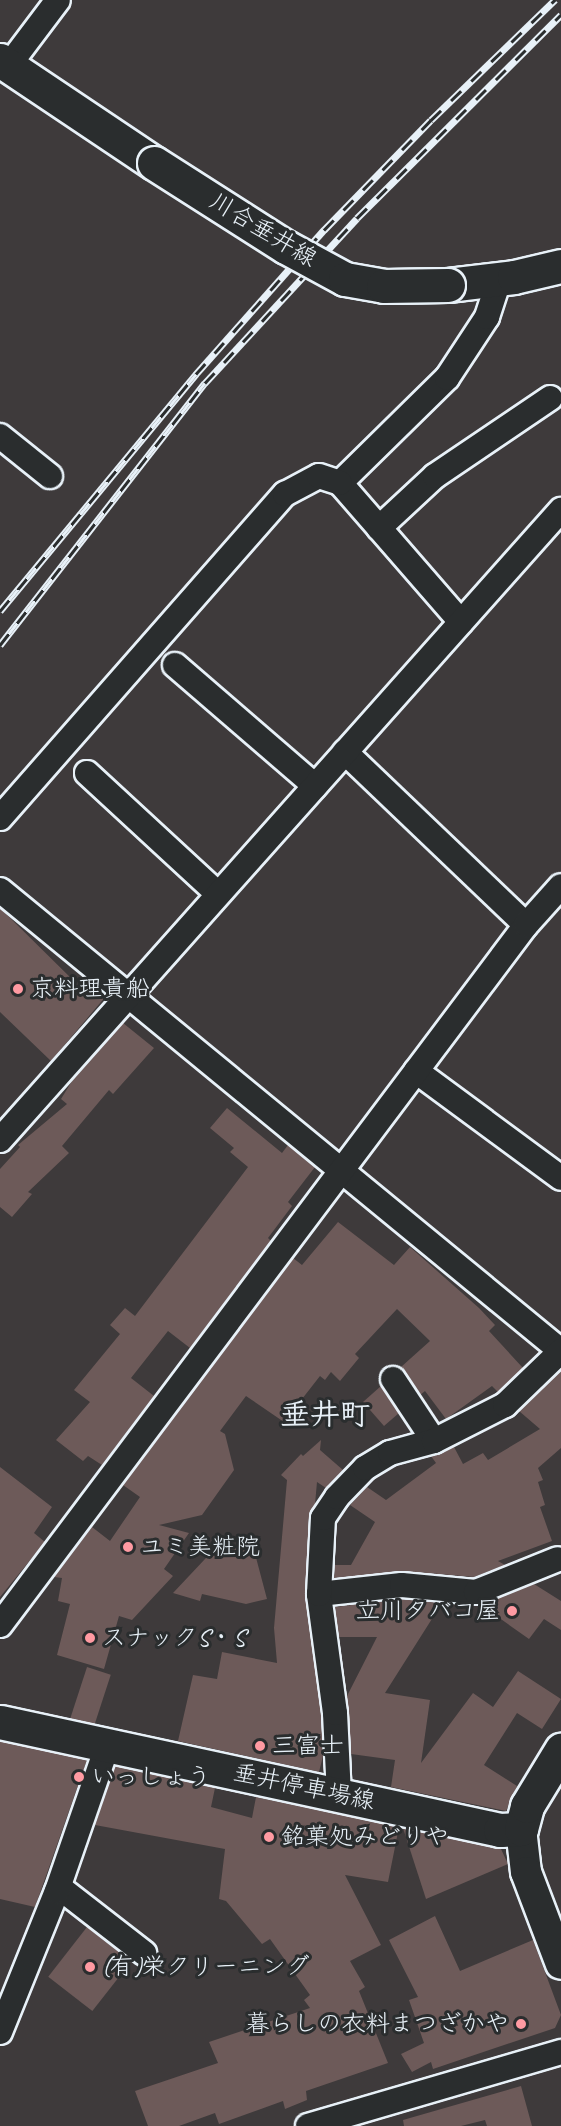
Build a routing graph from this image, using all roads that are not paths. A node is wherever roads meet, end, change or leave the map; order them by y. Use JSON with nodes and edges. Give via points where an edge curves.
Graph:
{"nodes":[{"id":1,"x":58,"y":0,"type":"edge"},
{"id":2,"x":4,"y":62,"type":"edge"},
{"id":3,"x":561,"y":266,"type":"edge"},
{"id":4,"x":499,"y":279,"type":"junction"},
{"id":5,"x":550,"y":398,"type":"dead end"},
{"id":6,"x":0,"y":436,"type":"edge"},
{"id":7,"x":50,"y":476,"type":"dead end"},
{"id":8,"x":340,"y":483,"type":"junction"},
{"id":9,"x":561,"y":510,"type":"edge"},
{"id":10,"x":379,"y":528,"type":"junction"},
{"id":11,"x":461,"y":622,"type":"junction"},
{"id":12,"x":175,"y":665,"type":"dead end"},
{"id":13,"x":345,"y":752,"type":"junction"},
{"id":14,"x":87,"y":773,"type":"dead end"},
{"id":15,"x":315,"y":786,"type":"junction"},
{"id":16,"x":0,"y":818,"type":"edge"},
{"id":17,"x":561,"y":886,"type":"edge"},
{"id":18,"x":0,"y":890,"type":"edge"},
{"id":19,"x":218,"y":894,"type":"junction"},
{"id":20,"x":526,"y":926,"type":"junction"},
{"id":21,"x":129,"y":994,"type":"junction"},
{"id":22,"x":416,"y":1071,"type":"junction"},
{"id":23,"x":0,"y":1140,"type":"edge"},
{"id":24,"x":342,"y":1169,"type":"junction"},
{"id":25,"x":561,"y":1178,"type":"edge"},
{"id":26,"x":561,"y":1351,"type":"edge"},
{"id":27,"x":393,"y":1379,"type":"dead end"},
{"id":28,"x":434,"y":1441,"type":"junction"},
{"id":29,"x":558,"y":1559,"type":"dead end"},
{"id":30,"x":319,"y":1594,"type":"junction"},
{"id":31,"x":0,"y":1625,"type":"edge"},
{"id":32,"x":0,"y":1722,"type":"edge"},
{"id":33,"x":108,"y":1744,"type":"junction"},
{"id":34,"x":561,"y":1750,"type":"edge"},
{"id":35,"x":339,"y":1795,"type":"junction"},
{"id":36,"x":521,"y":1829,"type":"junction"},
{"id":37,"x":59,"y":1887,"type":"junction"},
{"id":38,"x":144,"y":1953,"type":"dead end"},
{"id":39,"x":561,"y":1964,"type":"edge"},
{"id":40,"x":0,"y":2032,"type":"edge"},
{"id":41,"x":561,"y":2052,"type":"edge"},
{"id":42,"x":308,"y":2126,"type":"edge"}],
"edges":[{"from":1,"to":2,"type":"street"},
{"from":2,"to":4,"type":"main road","name":"川合垂井線","bridge":true,"via":[[154,163],[286,247],[345,279],[383,286]]},
{"from":3,"to":4,"type":"main road","name":"川合垂井線"},
{"from":4,"to":8,"type":"street","via":[[488,317],[447,378]]},
{"from":5,"to":10,"type":"street","via":[[435,476]]},
{"from":6,"to":7,"type":"street"},
{"from":8,"to":10,"type":"street"},
{"from":8,"to":16,"type":"street","via":[[319,476],[285,494]]},
{"from":9,"to":11,"type":"street"},
{"from":10,"to":11,"type":"street"},
{"from":11,"to":13,"type":"street"},
{"from":12,"to":15,"type":"street"},
{"from":13,"to":15,"type":"street"},
{"from":13,"to":20,"type":"street"},
{"from":14,"to":19,"type":"street"},
{"from":15,"to":19,"type":"street"},
{"from":17,"to":20,"type":"street"},
{"from":18,"to":21,"type":"street"},
{"from":19,"to":21,"type":"street"},
{"from":20,"to":22,"type":"street"},
{"from":21,"to":23,"type":"street"},
{"from":21,"to":24,"type":"street"},
{"from":22,"to":24,"type":"street"},
{"from":22,"to":25,"type":"street"},
{"from":24,"to":26,"type":"street"},
{"from":24,"to":31,"type":"street"},
{"from":26,"to":28,"type":"street","via":[[505,1405]]},
{"from":27,"to":28,"type":"street"},
{"from":28,"to":30,"type":"street","via":[[390,1453],[365,1468],[337,1497],[323,1518]]},
{"from":29,"to":30,"type":"street","via":[[476,1592],[402,1585]]},
{"from":30,"to":35,"type":"street","via":[[335,1713]]},
{"from":32,"to":33,"type":"main road","name":"垂井停車場線"},
{"from":33,"to":35,"type":"main road","name":"垂井停車場線"},
{"from":33,"to":37,"type":"street"},
{"from":34,"to":36,"type":"main road","via":[[527,1806]]},
{"from":35,"to":36,"type":"main road","name":"垂井停車場線","via":[[500,1830]]},
{"from":36,"to":39,"type":"street","via":[[526,1872]]},
{"from":37,"to":38,"type":"street"},
{"from":37,"to":40,"type":"street"},
{"from":41,"to":42,"type":"street"}]}
